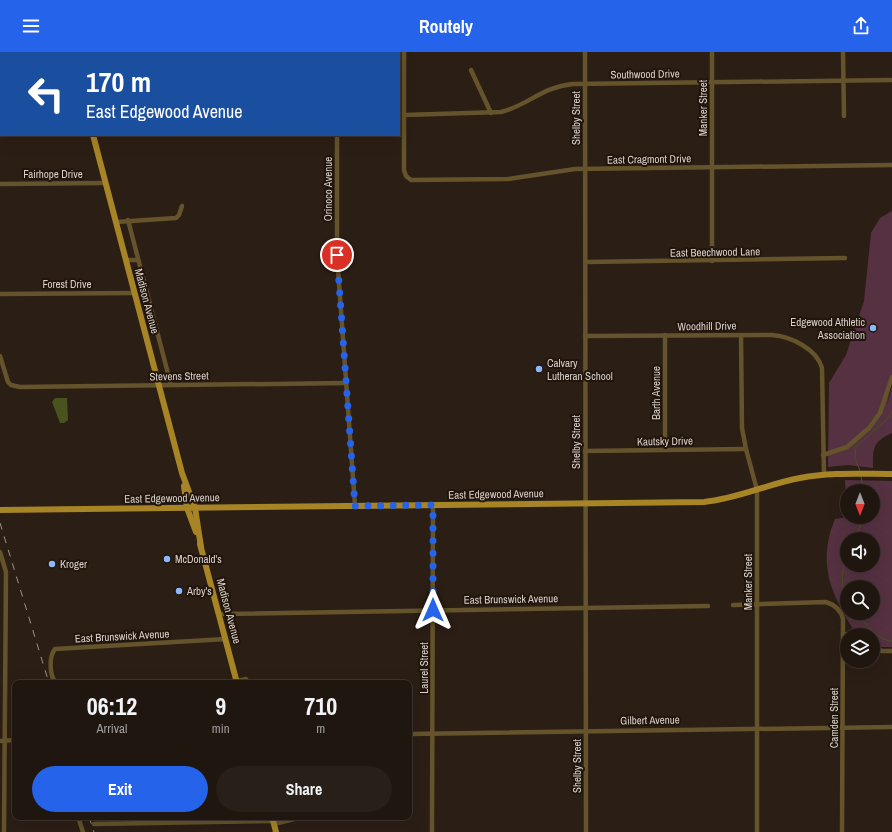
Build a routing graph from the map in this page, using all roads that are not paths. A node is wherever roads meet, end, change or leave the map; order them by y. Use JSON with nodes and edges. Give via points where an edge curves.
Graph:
{"nodes":[{"id":1,"x":404,"y":52,"type":"edge"},
{"id":2,"x":585,"y":52,"type":"edge"},
{"id":3,"x":712,"y":52,"type":"edge"},
{"id":4,"x":843,"y":52,"type":"edge"},
{"id":5,"x":471,"y":70,"type":"dead end"},
{"id":6,"x":892,"y":80,"type":"edge"},
{"id":7,"x":844,"y":81,"type":"junction"},
{"id":8,"x":712,"y":82,"type":"junction"},
{"id":9,"x":585,"y":84,"type":"junction"},
{"id":10,"x":492,"y":113,"type":"junction"},
{"id":11,"x":404,"y":115,"type":"junction"},
{"id":12,"x":844,"y":116,"type":"dead end"},
{"id":13,"x":93,"y":136,"type":"edge"},
{"id":14,"x":337,"y":136,"type":"edge"},
{"id":15,"x":892,"y":165,"type":"edge"},
{"id":16,"x":712,"y":167,"type":"junction"},
{"id":17,"x":585,"y":170,"type":"junction"},
{"id":18,"x":105,"y":183,"type":"junction"},
{"id":19,"x":0,"y":184,"type":"edge"},
{"id":20,"x":182,"y":206,"type":"dead end"},
{"id":21,"x":128,"y":220,"type":"junction"},
{"id":22,"x":116,"y":222,"type":"junction"},
{"id":23,"x":845,"y":258,"type":"dead end"},
{"id":24,"x":126,"y":260,"type":"junction"},
{"id":25,"x":138,"y":260,"type":"junction"},
{"id":26,"x":712,"y":261,"type":"junction"},
{"id":27,"x":585,"y":262,"type":"junction"},
{"id":28,"x":134,"y":293,"type":"junction"},
{"id":29,"x":0,"y":294,"type":"edge"},
{"id":30,"x":665,"y":335,"type":"junction"},
{"id":31,"x":740,"y":335,"type":"junction"},
{"id":32,"x":585,"y":336,"type":"junction"},
{"id":33,"x":0,"y":356,"type":"edge"},
{"id":34,"x":892,"y":377,"type":"edge"},
{"id":35,"x":346,"y":383,"type":"junction"},
{"id":36,"x":171,"y":385,"type":"junction"},
{"id":37,"x":159,"y":386,"type":"junction"},
{"id":38,"x":746,"y":449,"type":"junction"},
{"id":39,"x":665,"y":450,"type":"junction"},
{"id":40,"x":585,"y":451,"type":"junction"},
{"id":41,"x":823,"y":455,"type":"junction"},
{"id":42,"x":182,"y":473,"type":"junction"},
{"id":43,"x":892,"y":474,"type":"edge"},
{"id":44,"x":824,"y":475,"type":"junction"},
{"id":45,"x":758,"y":490,"type":"junction"},
{"id":46,"x":585,"y":503,"type":"junction"},
{"id":47,"x":433,"y":505,"type":"junction"},
{"id":48,"x":355,"y":506,"type":"junction"},
{"id":49,"x":187,"y":508,"type":"junction"},
{"id":50,"x":195,"y":508,"type":"junction"},
{"id":51,"x":0,"y":510,"type":"edge"},
{"id":52,"x":201,"y":547,"type":"junction"},
{"id":53,"x":0,"y":552,"type":"edge"},
{"id":54,"x":733,"y":605,"type":"dead end"},
{"id":55,"x":757,"y":605,"type":"junction"},
{"id":56,"x":708,"y":606,"type":"dead end"},
{"id":57,"x":586,"y":607,"type":"junction"},
{"id":58,"x":433,"y":610,"type":"junction"},
{"id":59,"x":219,"y":614,"type":"junction"},
{"id":60,"x":3,"y":617,"type":"edge"},
{"id":61,"x":843,"y":628,"type":"edge"},
{"id":62,"x":226,"y":639,"type":"junction"},
{"id":63,"x":880,"y":650,"type":"edge"},
{"id":64,"x":892,"y":651,"type":"edge"},
{"id":65,"x":843,"y":668,"type":"edge"},
{"id":66,"x":55,"y":680,"type":"edge"},
{"id":67,"x":236,"y":680,"type":"edge"},
{"id":68,"x":892,"y":727,"type":"edge"},
{"id":69,"x":758,"y":728,"type":"junction"},
{"id":70,"x":843,"y":728,"type":"junction"},
{"id":71,"x":586,"y":730,"type":"junction"},
{"id":72,"x":412,"y":734,"type":"edge"},
{"id":73,"x":432,"y":734,"type":"junction"},
{"id":74,"x":2,"y":740,"type":"edge"},
{"id":75,"x":79,"y":820,"type":"edge"},
{"id":76,"x":273,"y":821,"type":"edge"},
{"id":77,"x":94,"y":824,"type":"dead end"},
{"id":78,"x":4,"y":832,"type":"edge"},
{"id":79,"x":83,"y":832,"type":"edge"},
{"id":80,"x":276,"y":832,"type":"edge"},
{"id":81,"x":432,"y":832,"type":"edge"},
{"id":82,"x":586,"y":832,"type":"edge"},
{"id":83,"x":757,"y":832,"type":"edge"},
{"id":84,"x":842,"y":832,"type":"edge"}],
"edges":[{"from":1,"to":11,"type":"street"},
{"from":2,"to":9,"type":"street","name":"Shelby Street"},
{"from":3,"to":8,"type":"street","name":"Manker Street"},
{"from":4,"to":7,"type":"street"},
{"from":5,"to":10,"type":"street"},
{"from":6,"to":7,"type":"street","name":"Southwood Drive"},
{"from":7,"to":8,"type":"street","name":"Southwood Drive"},
{"from":7,"to":12,"type":"street"},
{"from":8,"to":9,"type":"street","name":"Southwood Drive"},
{"from":8,"to":16,"type":"street","name":"Manker Street"},
{"from":9,"to":10,"type":"street","name":"Southwood Drive","via":[[550,88],[516,107]]},
{"from":9,"to":17,"type":"street","name":"Shelby Street"},
{"from":10,"to":11,"type":"street","name":"Southwood Drive"},
{"from":11,"to":17,"type":"street","name":"East Cragmont Drive","via":[[404,170],[408,178],[413,180],[498,180],[560,170]]},
{"from":13,"to":18,"type":"main road","name":"Madison Avenue"},
{"from":14,"to":35,"type":"street","name":"Orinoco Avenue","via":[[337,255]]},
{"from":15,"to":16,"type":"street","name":"East Cragmont Drive"},
{"from":16,"to":17,"type":"street","name":"East Cragmont Drive"},
{"from":16,"to":26,"type":"street","name":"Manker Street"},
{"from":17,"to":27,"type":"street","name":"Shelby Street"},
{"from":18,"to":19,"type":"street","name":"Fairhope Drive"},
{"from":18,"to":22,"type":"main road","name":"Madison Avenue"},
{"from":20,"to":21,"type":"street","via":[[176,218]]},
{"from":21,"to":22,"type":"street"},
{"from":21,"to":25,"type":"street","name":"Madison Avenue"},
{"from":22,"to":24,"type":"main road","name":"Madison Avenue"},
{"from":23,"to":26,"type":"street","name":"East Beechwood Lane"},
{"from":24,"to":25,"type":"street"},
{"from":24,"to":28,"type":"main road","name":"Madison Avenue"},
{"from":25,"to":36,"type":"street","name":"Madison Avenue"},
{"from":26,"to":27,"type":"street","name":"East Beechwood Lane"},
{"from":27,"to":32,"type":"street","name":"Shelby Street"},
{"from":28,"to":29,"type":"street","name":"Forest Drive"},
{"from":28,"to":37,"type":"main road","name":"Madison Avenue"},
{"from":30,"to":31,"type":"street","name":"Woodhill Drive"},
{"from":30,"to":32,"type":"street","name":"Woodhill Drive"},
{"from":30,"to":39,"type":"street","name":"Barth Avenue"},
{"from":31,"to":38,"type":"street","name":"Manker Street","via":[[741,420]]},
{"from":31,"to":41,"type":"street","name":"Woodhill Drive","via":[[784,336],[814,354],[820,362]]},
{"from":32,"to":40,"type":"street","name":"Shelby Street"},
{"from":33,"to":37,"type":"street","name":"Stevens Street","via":[[6,379],[11,385],[20,387]]},
{"from":34,"to":41,"type":"street","via":[[880,413],[869,428],[847,447]]},
{"from":35,"to":36,"type":"street","name":"Stevens Street"},
{"from":35,"to":48,"type":"street","name":"Orinoco Avenue"},
{"from":36,"to":37,"type":"street","name":"Stevens Street"},
{"from":37,"to":42,"type":"main road","name":"Madison Avenue"},
{"from":38,"to":39,"type":"street","name":"Kautsky Drive"},
{"from":38,"to":45,"type":"street","name":"Manker Street"},
{"from":39,"to":40,"type":"street","name":"Kautsky Drive"},
{"from":40,"to":46,"type":"street","name":"Shelby Street"},
{"from":41,"to":44,"type":"street"},
{"from":42,"to":49,"type":"main road","name":"Madison Avenue"},
{"from":42,"to":50,"type":"main road","name":"Madison Avenue"},
{"from":43,"to":44,"type":"main road","name":"East Edgewood Avenue"},
{"from":44,"to":45,"type":"main road","name":"East Edgewood Avenue","via":[[797,479]]},
{"from":45,"to":46,"type":"main road","name":"East Edgewood Avenue","via":[[704,502]]},
{"from":45,"to":55,"type":"street","name":"Manker Street"},
{"from":46,"to":47,"type":"main road","name":"East Edgewood Avenue"},
{"from":46,"to":57,"type":"street","name":"Shelby Street"},
{"from":47,"to":48,"type":"main road","name":"East Edgewood Avenue"},
{"from":47,"to":58,"type":"street","name":"Laurel Street"},
{"from":48,"to":50,"type":"main road","name":"East Edgewood Avenue"},
{"from":49,"to":50,"type":"main road","name":"East Edgewood Avenue"},
{"from":49,"to":51,"type":"main road","name":"East Edgewood Avenue"},
{"from":49,"to":52,"type":"main road","name":"Madison Avenue"},
{"from":50,"to":52,"type":"main road","name":"Madison Avenue"},
{"from":52,"to":59,"type":"main road","name":"Madison Avenue"},
{"from":53,"to":60,"type":"street","via":[[6,576]]},
{"from":54,"to":55,"type":"street"},
{"from":55,"to":61,"type":"street","name":"Camden Street","via":[[826,602],[836,607],[842,616]]},
{"from":55,"to":69,"type":"street","name":"Manker Street"},
{"from":56,"to":57,"type":"street","name":"East Brunswick Avenue"},
{"from":57,"to":58,"type":"street","name":"East Brunswick Avenue"},
{"from":57,"to":71,"type":"street","name":"Shelby Street"},
{"from":58,"to":59,"type":"street","name":"East Brunswick Avenue"},
{"from":58,"to":73,"type":"street","name":"Laurel Street"},
{"from":59,"to":62,"type":"main road","name":"Madison Avenue"},
{"from":60,"to":74,"type":"street"},
{"from":62,"to":66,"type":"street","name":"East Brunswick Avenue","via":[[55,649],[51,662]]},
{"from":62,"to":67,"type":"main road","name":"Madison Avenue"},
{"from":63,"to":64,"type":"street"},
{"from":65,"to":70,"type":"street","name":"Camden Street"},
{"from":68,"to":70,"type":"street","name":"Gilbert Avenue"},
{"from":69,"to":70,"type":"street","name":"Gilbert Avenue"},
{"from":69,"to":71,"type":"street","name":"Gilbert Avenue"},
{"from":69,"to":83,"type":"street","name":"Manker Street"},
{"from":70,"to":84,"type":"street","name":"Camden Street"},
{"from":71,"to":73,"type":"street","name":"Gilbert Avenue"},
{"from":71,"to":82,"type":"street","name":"Shelby Street"},
{"from":72,"to":73,"type":"street","name":"Gilbert Avenue"},
{"from":73,"to":81,"type":"street","name":"Laurel Street"},
{"from":74,"to":78,"type":"street"},
{"from":75,"to":79,"type":"street"},
{"from":76,"to":77,"type":"street"},
{"from":76,"to":80,"type":"main road"}]}
